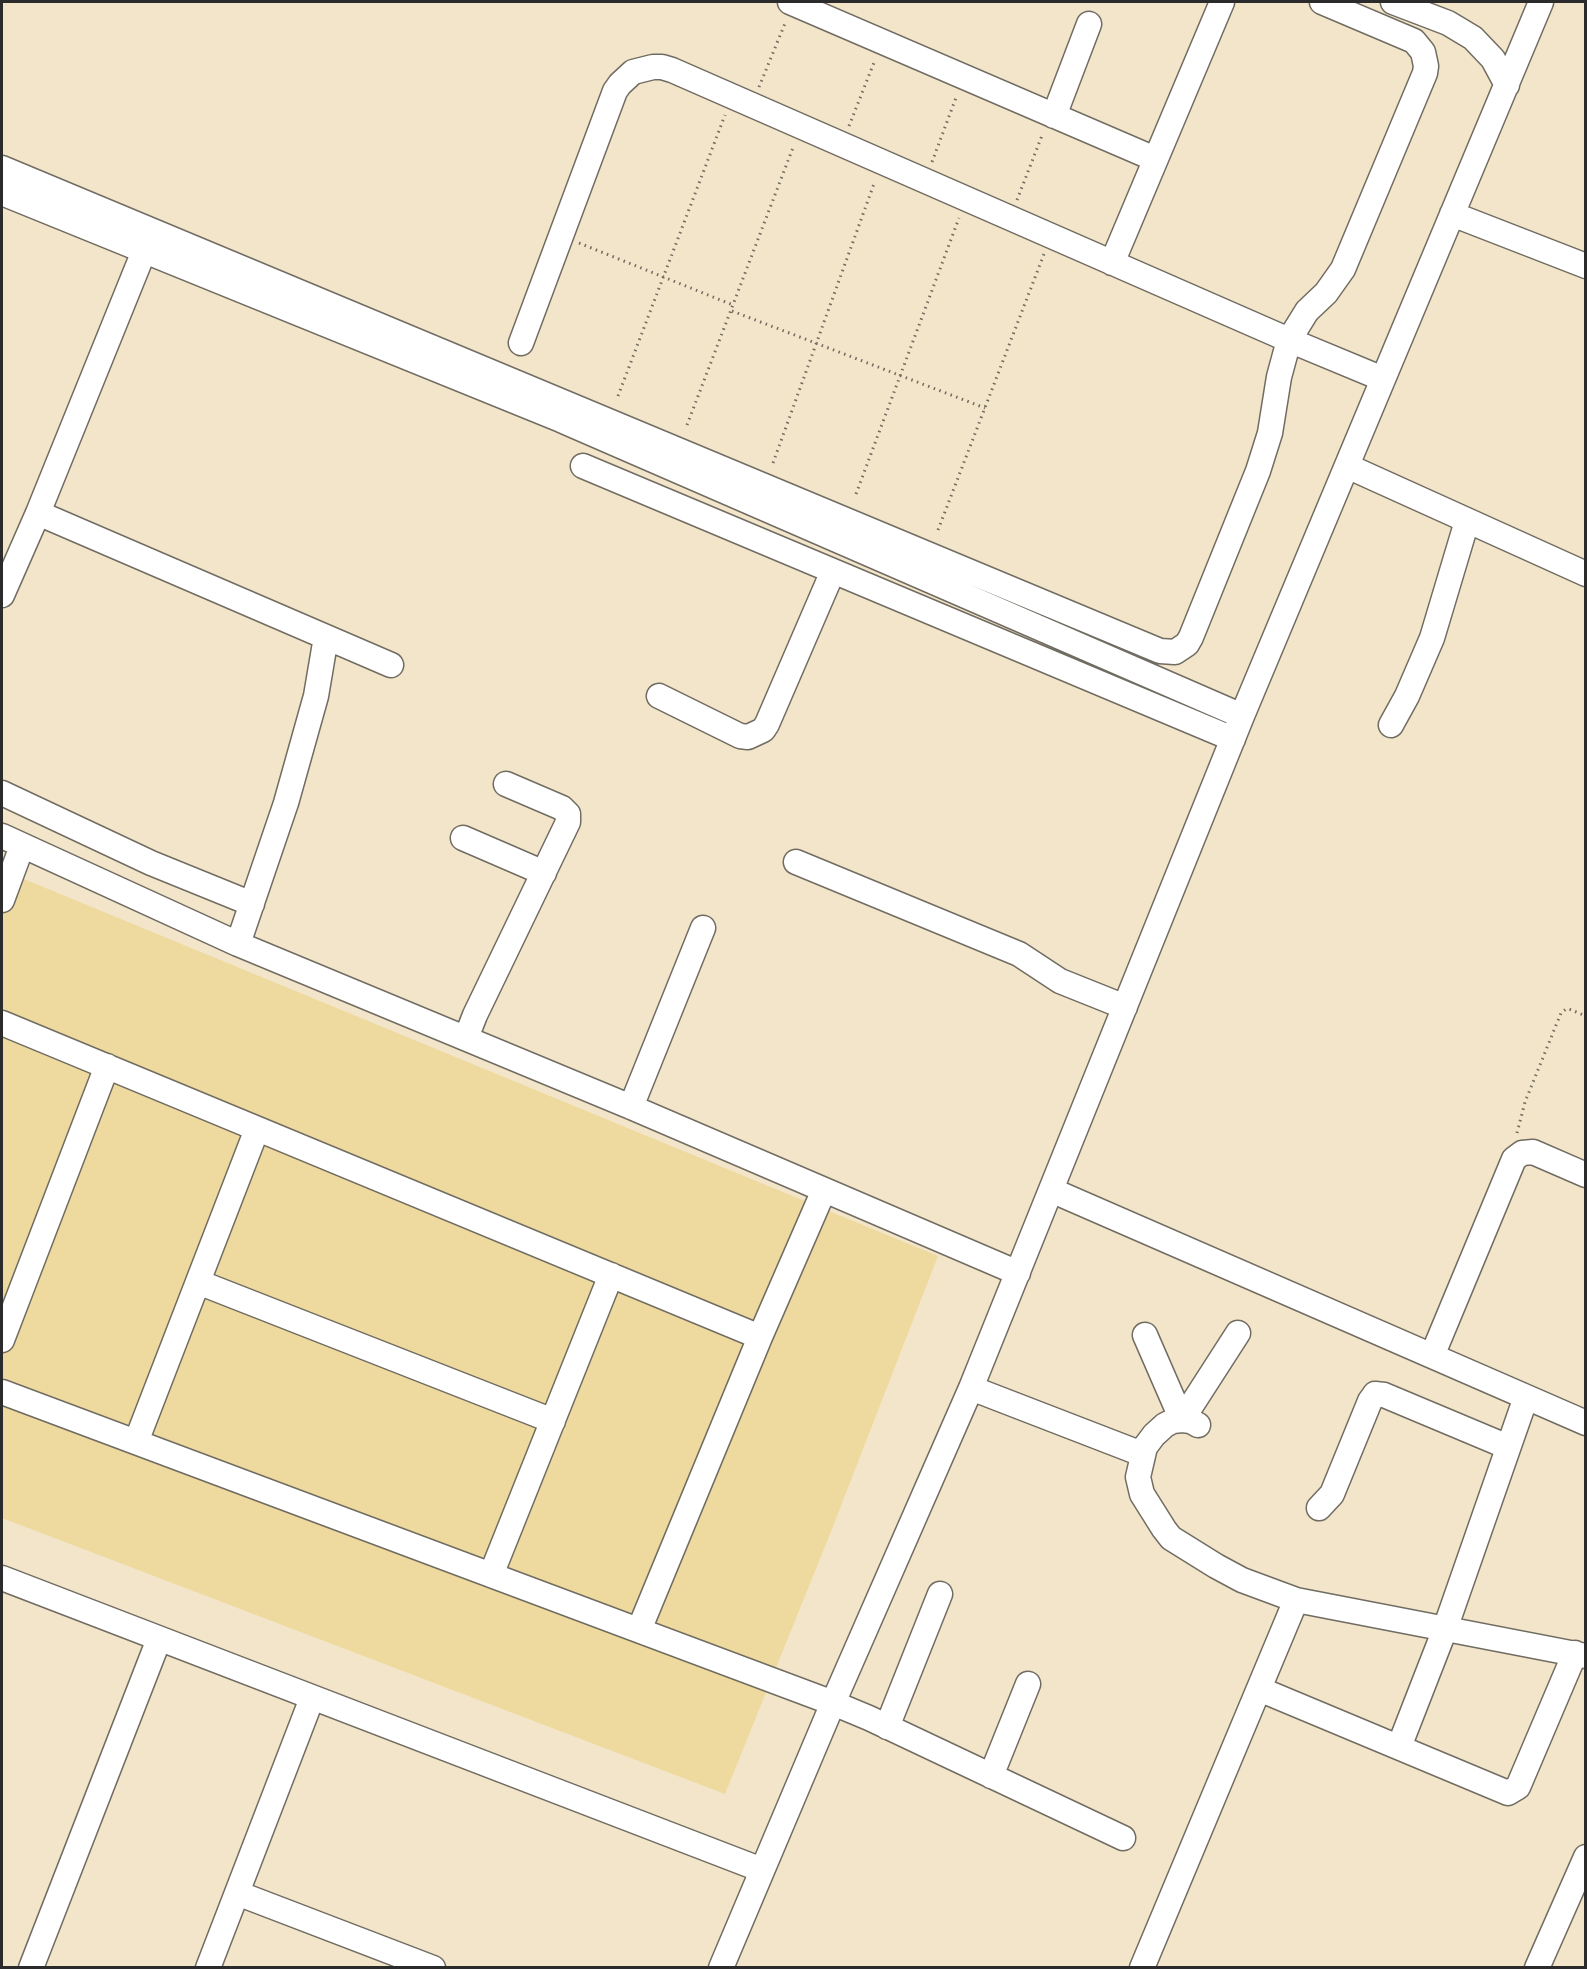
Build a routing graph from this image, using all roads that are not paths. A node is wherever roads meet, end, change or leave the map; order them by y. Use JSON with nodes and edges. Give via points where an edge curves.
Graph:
{"nodes":[{"id":1,"x":792,"y":2,"type":"edge"},
{"id":2,"x":1222,"y":2,"type":"edge"},
{"id":3,"x":1322,"y":2,"type":"edge"},
{"id":4,"x":1393,"y":2,"type":"edge"},
{"id":5,"x":1541,"y":2,"type":"edge"},
{"id":6,"x":1089,"y":24,"type":"dead end"},
{"id":7,"x":1506,"y":85,"type":"junction"},
{"id":8,"x":1052,"y":115,"type":"junction"},
{"id":9,"x":1155,"y":159,"type":"junction"},
{"id":10,"x":2,"y":168,"type":"edge"},
{"id":11,"x":2,"y":193,"type":"edge"},
{"id":12,"x":1452,"y":214,"type":"junction"},
{"id":13,"x":144,"y":251,"type":"junction"},
{"id":14,"x":1112,"y":263,"type":"junction"},
{"id":15,"x":1586,"y":266,"type":"edge"},
{"id":16,"x":1289,"y":340,"type":"junction"},
{"id":17,"x":521,"y":343,"type":"dead end"},
{"id":18,"x":1383,"y":379,"type":"junction"},
{"id":19,"x":584,"y":466,"type":"dead end"},
{"id":20,"x":1347,"y":466,"type":"junction"},
{"id":21,"x":38,"y":513,"type":"junction"},
{"id":22,"x":1467,"y":521,"type":"junction"},
{"id":23,"x":833,"y":571,"type":"junction"},
{"id":24,"x":1586,"y":574,"type":"edge"},
{"id":25,"x":2,"y":595,"type":"edge"},
{"id":26,"x":326,"y":637,"type":"junction"},
{"id":27,"x":391,"y":665,"type":"dead end"},
{"id":28,"x":659,"y":696,"type":"dead end"},
{"id":29,"x":1242,"y":716,"type":"junction"},
{"id":30,"x":1391,"y":725,"type":"dead end"},
{"id":31,"x":1233,"y":739,"type":"junction"},
{"id":32,"x":506,"y":784,"type":"dead end"},
{"id":33,"x":2,"y":793,"type":"edge"},
{"id":34,"x":463,"y":838,"type":"dead end"},
{"id":35,"x":12,"y":841,"type":"edge"},
{"id":36,"x":796,"y":862,"type":"dead end"},
{"id":37,"x":544,"y":873,"type":"junction"},
{"id":38,"x":2,"y":900,"type":"edge"},
{"id":39,"x":252,"y":904,"type":"junction"},
{"id":40,"x":703,"y":928,"type":"dead end"},
{"id":41,"x":238,"y":944,"type":"junction"},
{"id":42,"x":1125,"y":1007,"type":"junction"},
{"id":43,"x":2,"y":1023,"type":"edge"},
{"id":44,"x":466,"y":1038,"type":"junction"},
{"id":45,"x":107,"y":1066,"type":"junction"},
{"id":46,"x":631,"y":1107,"type":"junction"},
{"id":47,"x":257,"y":1129,"type":"junction"},
{"id":48,"x":1586,"y":1175,"type":"edge"},
{"id":49,"x":824,"y":1190,"type":"junction"},
{"id":50,"x":1051,"y":1190,"type":"junction"},
{"id":51,"x":1017,"y":1273,"type":"junction"},
{"id":52,"x":611,"y":1275,"type":"junction"},
{"id":53,"x":198,"y":1282,"type":"junction"},
{"id":54,"x":1238,"y":1333,"type":"dead end"},
{"id":55,"x":1145,"y":1335,"type":"dead end"},
{"id":56,"x":760,"y":1336,"type":"junction"},
{"id":57,"x":2,"y":1340,"type":"edge"},
{"id":58,"x":1432,"y":1356,"type":"junction"},
{"id":59,"x":971,"y":1388,"type":"junction"},
{"id":60,"x":2,"y":1392,"type":"edge"},
{"id":61,"x":1526,"y":1397,"type":"junction"},
{"id":62,"x":553,"y":1420,"type":"junction"},
{"id":63,"x":1190,"y":1423,"type":"junction"},
{"id":64,"x":1586,"y":1423,"type":"edge"},
{"id":65,"x":136,"y":1442,"type":"junction"},
{"id":66,"x":1508,"y":1447,"type":"junction"},
{"id":67,"x":1142,"y":1454,"type":"junction"},
{"id":68,"x":1319,"y":1508,"type":"dead end"},
{"id":69,"x":491,"y":1575,"type":"junction"},
{"id":70,"x":3,"y":1584,"type":"edge"},
{"id":71,"x":940,"y":1594,"type":"dead end"},
{"id":72,"x":1296,"y":1600,"type":"junction"},
{"id":73,"x":1445,"y":1629,"type":"junction"},
{"id":74,"x":639,"y":1630,"type":"junction"},
{"id":75,"x":159,"y":1639,"type":"junction"},
{"id":76,"x":1580,"y":1654,"type":"edge"},
{"id":77,"x":1028,"y":1684,"type":"dead end"},
{"id":78,"x":1259,"y":1689,"type":"junction"},
{"id":79,"x":312,"y":1698,"type":"junction"},
{"id":80,"x":833,"y":1703,"type":"junction"},
{"id":81,"x":887,"y":1727,"type":"junction"},
{"id":82,"x":1399,"y":1747,"type":"junction"},
{"id":83,"x":991,"y":1776,"type":"junction"},
{"id":84,"x":1123,"y":1838,"type":"dead end"},
{"id":85,"x":1586,"y":1857,"type":"edge"},
{"id":86,"x":762,"y":1870,"type":"junction"},
{"id":87,"x":1579,"y":1890,"type":"edge"},
{"id":88,"x":237,"y":1893,"type":"junction"},
{"id":89,"x":31,"y":1968,"type":"edge"},
{"id":90,"x":208,"y":1968,"type":"edge"},
{"id":91,"x":433,"y":1968,"type":"edge"},
{"id":92,"x":721,"y":1968,"type":"edge"},
{"id":93,"x":1142,"y":1968,"type":"edge"},
{"id":94,"x":1537,"y":1968,"type":"edge"}],
"edges":[{"from":1,"to":8,"type":"street"},
{"from":2,"to":9,"type":"street"},
{"from":3,"to":16,"type":"street","via":[[1408,37],[1423,52],[1426,66],[1343,269]]},
{"from":4,"to":7,"type":"street","via":[[1473,38],[1493,59]]},
{"from":5,"to":7,"type":"street"},
{"from":6,"to":8,"type":"street"},
{"from":7,"to":12,"type":"street"},
{"from":8,"to":9,"type":"street"},
{"from":9,"to":14,"type":"street"},
{"from":10,"to":16,"type":"street","via":[[1168,652],[1182,649],[1191,638],[1258,471]]},
{"from":11,"to":13,"type":"street"},
{"from":12,"to":15,"type":"street"},
{"from":12,"to":18,"type":"street"},
{"from":13,"to":21,"type":"street"},
{"from":13,"to":29,"type":"street","via":[[561,420]]},
{"from":14,"to":16,"type":"street"},
{"from":14,"to":17,"type":"street","via":[[662,67],[643,69],[626,78],[612,99]]},
{"from":16,"to":18,"type":"street"},
{"from":18,"to":20,"type":"street"},
{"from":19,"to":23,"type":"street"},
{"from":20,"to":22,"type":"street"},
{"from":20,"to":29,"type":"street"},
{"from":21,"to":25,"type":"street"},
{"from":21,"to":26,"type":"street"},
{"from":22,"to":24,"type":"street"},
{"from":22,"to":30,"type":"street","via":[[1432,638]]},
{"from":23,"to":28,"type":"street","via":[[763,730],[756,735],[740,736]]},
{"from":23,"to":31,"type":"street"},
{"from":26,"to":27,"type":"street"},
{"from":26,"to":39,"type":"street","via":[[316,696]]},
{"from":29,"to":31,"type":"street"},
{"from":31,"to":42,"type":"street"},
{"from":32,"to":37,"type":"street","via":[[568,814],[567,826]]},
{"from":33,"to":39,"type":"street","via":[[151,863]]},
{"from":34,"to":37,"type":"street"},
{"from":35,"to":38,"type":"street"},
{"from":35,"to":41,"type":"street"},
{"from":36,"to":42,"type":"street","via":[[1018,954],[1060,981]]},
{"from":37,"to":44,"type":"street"},
{"from":39,"to":41,"type":"street"},
{"from":40,"to":46,"type":"street"},
{"from":41,"to":44,"type":"street"},
{"from":42,"to":50,"type":"street"},
{"from":43,"to":45,"type":"street"},
{"from":44,"to":46,"type":"street"},
{"from":45,"to":47,"type":"street"},
{"from":45,"to":57,"type":"street"},
{"from":46,"to":49,"type":"street"},
{"from":47,"to":52,"type":"street"},
{"from":47,"to":53,"type":"street"},
{"from":48,"to":58,"type":"street","via":[[1533,1152],[1514,1159]]},
{"from":49,"to":51,"type":"street"},
{"from":49,"to":56,"type":"street"},
{"from":50,"to":51,"type":"street"},
{"from":50,"to":58,"type":"street"},
{"from":51,"to":59,"type":"street"},
{"from":52,"to":56,"type":"street"},
{"from":52,"to":62,"type":"street"},
{"from":53,"to":62,"type":"street"},
{"from":53,"to":65,"type":"street"},
{"from":54,"to":63,"type":"street"},
{"from":55,"to":63,"type":"street"},
{"from":56,"to":74,"type":"street"},
{"from":58,"to":61,"type":"street"},
{"from":59,"to":67,"type":"street"},
{"from":59,"to":80,"type":"street"},
{"from":60,"to":65,"type":"street"},
{"from":61,"to":64,"type":"street"},
{"from":61,"to":66,"type":"street"},
{"from":62,"to":69,"type":"street"},
{"from":63,"to":67,"type":"street","via":[[1173,1421],[1165,1425]]},
{"from":65,"to":69,"type":"street"},
{"from":66,"to":68,"type":"street","via":[[1375,1394],[1332,1494]]},
{"from":66,"to":73,"type":"street"},
{"from":67,"to":72,"type":"street","via":[[1139,1486],[1171,1538],[1242,1580]]},
{"from":69,"to":74,"type":"street"},
{"from":70,"to":75,"type":"street"},
{"from":71,"to":81,"type":"street"},
{"from":72,"to":73,"type":"street"},
{"from":72,"to":78,"type":"street"},
{"from":73,"to":76,"type":"street"},
{"from":73,"to":82,"type":"street"},
{"from":74,"to":80,"type":"street"},
{"from":75,"to":79,"type":"street"},
{"from":75,"to":89,"type":"street"},
{"from":76,"to":82,"type":"street","via":[[1518,1787],[1512,1792]]},
{"from":77,"to":83,"type":"street"},
{"from":78,"to":82,"type":"street"},
{"from":78,"to":93,"type":"street"},
{"from":79,"to":86,"type":"street"},
{"from":79,"to":88,"type":"street"},
{"from":80,"to":81,"type":"street"},
{"from":80,"to":86,"type":"street"},
{"from":81,"to":83,"type":"street"},
{"from":83,"to":84,"type":"street"},
{"from":85,"to":87,"type":"street"},
{"from":86,"to":92,"type":"street"},
{"from":87,"to":94,"type":"street"},
{"from":88,"to":90,"type":"street"},
{"from":88,"to":91,"type":"street"}]}
